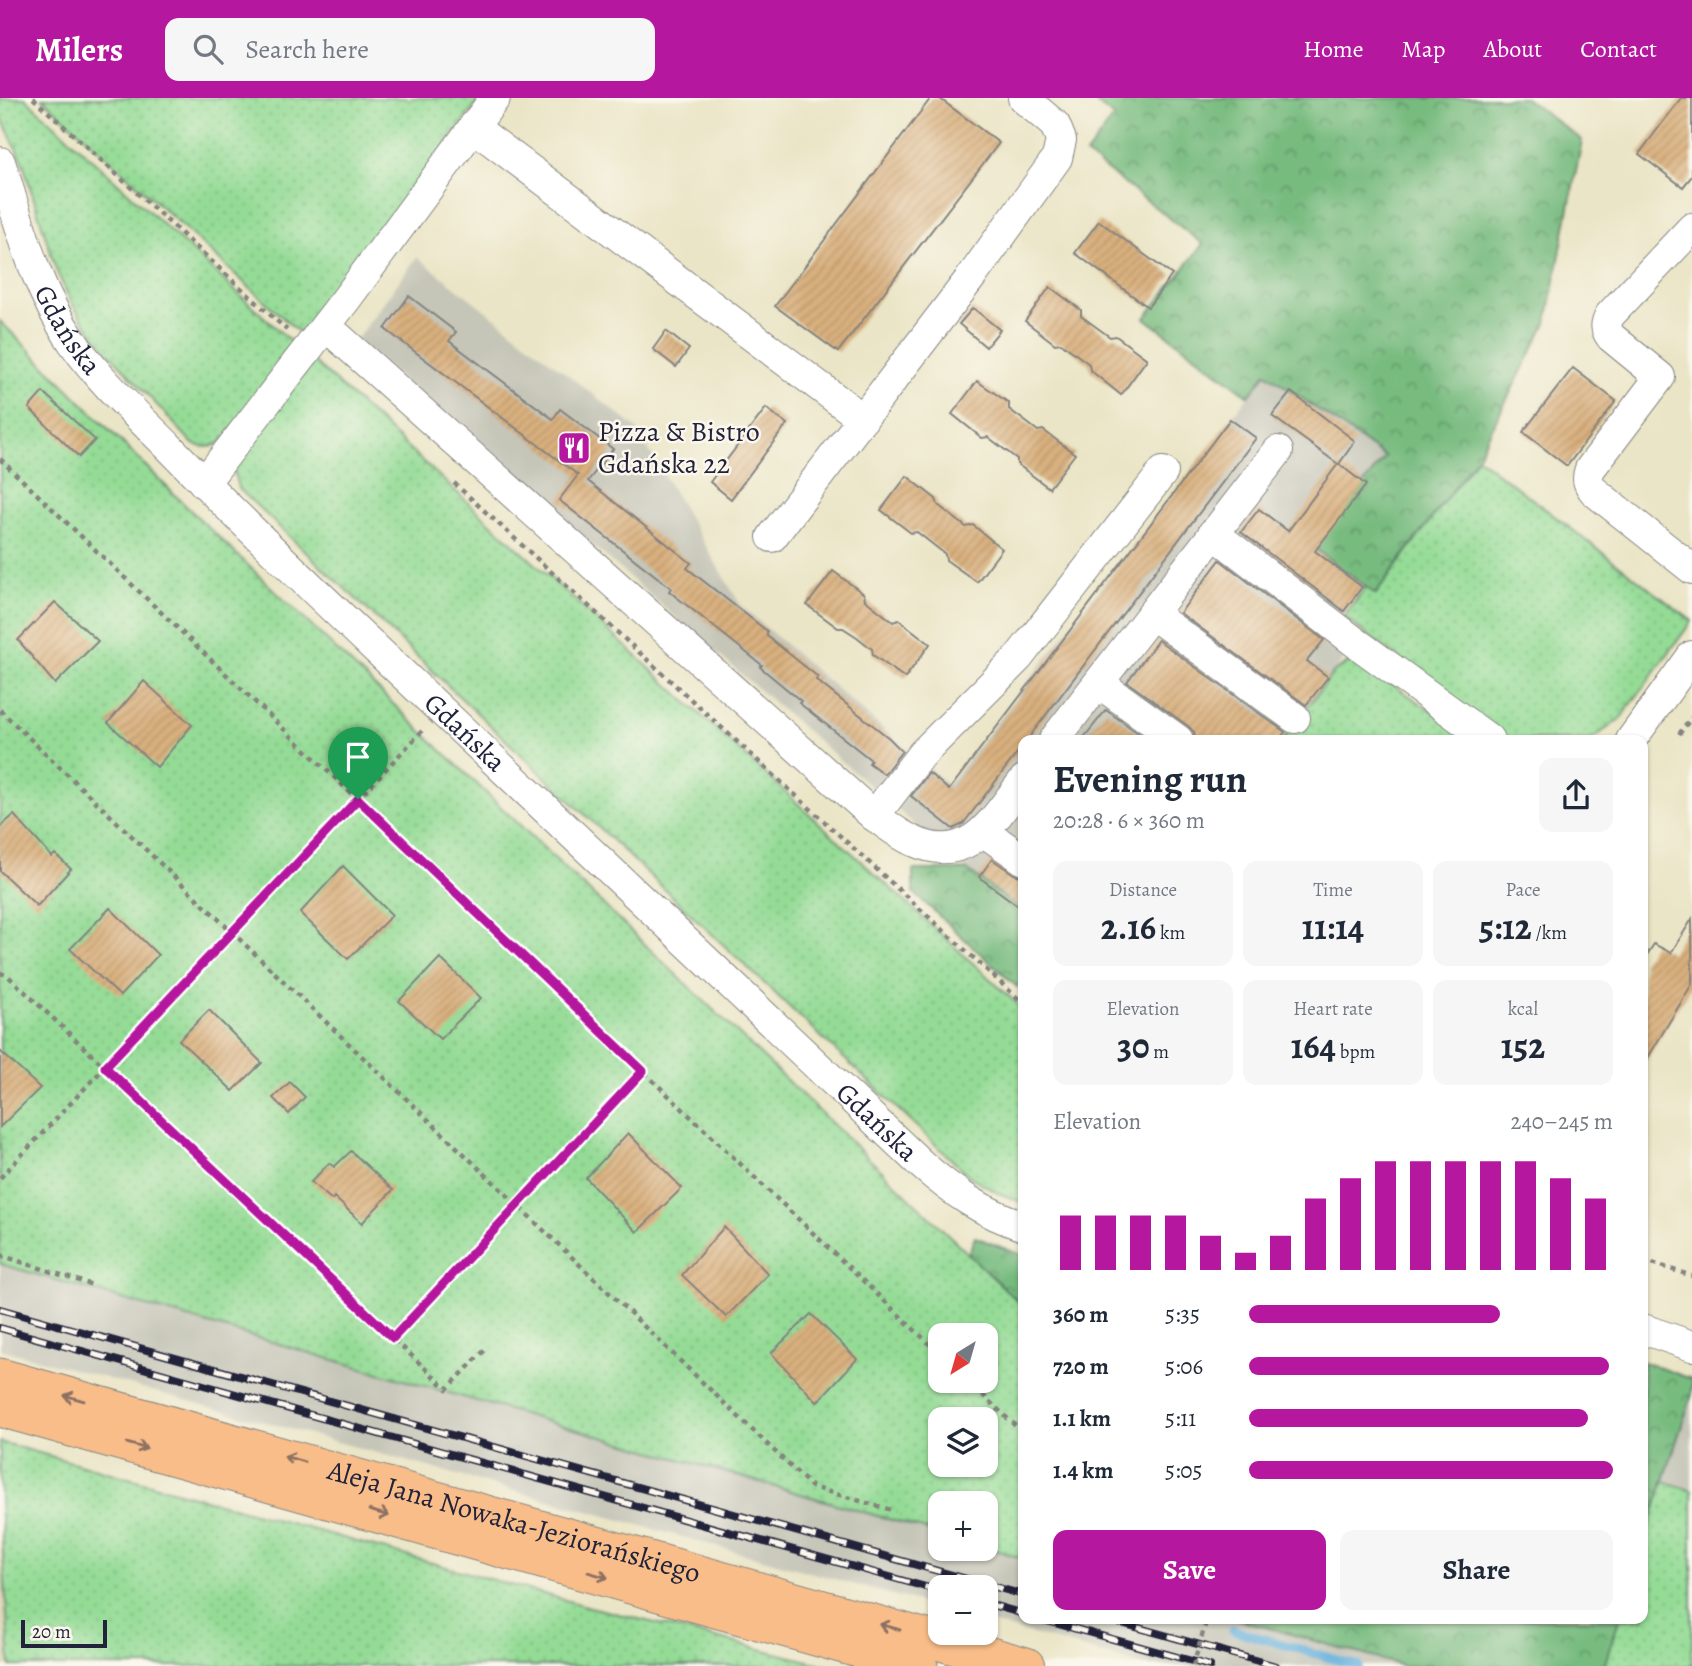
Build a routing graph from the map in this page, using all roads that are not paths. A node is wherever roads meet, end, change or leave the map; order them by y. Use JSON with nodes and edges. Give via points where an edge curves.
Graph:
{"nodes":[{"id":1,"x":495,"y":98,"type":"edge"},
{"id":2,"x":1023,"y":98,"type":"edge"},
{"id":3,"x":473,"y":127,"type":"junction"},
{"id":4,"x":0,"y":162,"type":"edge"},
{"id":5,"x":1692,"y":228,"type":"edge"},
{"id":6,"x":316,"y":338,"type":"junction"},
{"id":7,"x":863,"y":419,"type":"junction"},
{"id":8,"x":1278,"y":451,"type":"dead end"},
{"id":9,"x":1163,"y":472,"type":"dead end"},
{"id":10,"x":204,"y":482,"type":"junction"},
{"id":11,"x":1213,"y":533,"type":"junction"},
{"id":12,"x":772,"y":537,"type":"dead end"},
{"id":13,"x":1692,"y":569,"type":"edge"},
{"id":14,"x":1152,"y":614,"type":"junction"},
{"id":15,"x":1692,"y":656,"type":"edge"},
{"id":16,"x":1099,"y":683,"type":"junction"},
{"id":17,"x":1295,"y":719,"type":"dead end"},
{"id":18,"x":1058,"y":735,"type":"edge"},
{"id":19,"x":1171,"y":735,"type":"edge"},
{"id":20,"x":1483,"y":735,"type":"edge"},
{"id":21,"x":1635,"y":735,"type":"edge"},
{"id":22,"x":1018,"y":788,"type":"edge"},
{"id":23,"x":874,"y":816,"type":"junction"},
{"id":24,"x":984,"y":832,"type":"junction"},
{"id":25,"x":1018,"y":856,"type":"edge"},
{"id":26,"x":1018,"y":1224,"type":"edge"},
{"id":27,"x":1648,"y":1331,"type":"edge"},
{"id":28,"x":1692,"y":1346,"type":"edge"},
{"id":29,"x":0,"y":1377,"type":"edge"},
{"id":30,"x":0,"y":1408,"type":"edge"},
{"id":31,"x":919,"y":1666,"type":"edge"},
{"id":32,"x":1026,"y":1666,"type":"edge"}],
"edges":[{"from":1,"to":3,"type":"street"},
{"from":2,"to":7,"type":"street","via":[[1055,125],[1061,141],[1057,158]]},
{"from":3,"to":6,"type":"street"},
{"from":3,"to":7,"type":"street"},
{"from":4,"to":10,"type":"street","name":"Gdańska","via":[[41,288],[74,343]]},
{"from":5,"to":13,"type":"street","via":[[1606,322],[1611,337],[1660,377],[1587,477],[1595,492]]},
{"from":6,"to":10,"type":"street"},
{"from":6,"to":23,"type":"street"},
{"from":7,"to":12,"type":"street"},
{"from":8,"to":11,"type":"street"},
{"from":9,"to":23,"type":"street","via":[[1018,658],[922,754]]},
{"from":10,"to":26,"type":"street","name":"Gdańska","via":[[950,1190]]},
{"from":11,"to":14,"type":"street"},
{"from":11,"to":20,"type":"street"},
{"from":14,"to":16,"type":"street"},
{"from":14,"to":17,"type":"street"},
{"from":15,"to":21,"type":"street"},
{"from":16,"to":18,"type":"street"},
{"from":16,"to":19,"type":"street"},
{"from":22,"to":24,"type":"street"},
{"from":23,"to":24,"type":"street","via":[[911,840],[936,848],[964,845]]},
{"from":24,"to":25,"type":"street"},
{"from":27,"to":28,"type":"street"},
{"from":32,"to":29,"type":"main road","name":"Aleja Jana Nowaka-Jeziorańskiego","one_way":true},
{"from":30,"to":31,"type":"main road","name":"Aleja Jana Nowaka-Jeziorańskiego","one_way":true}]}
